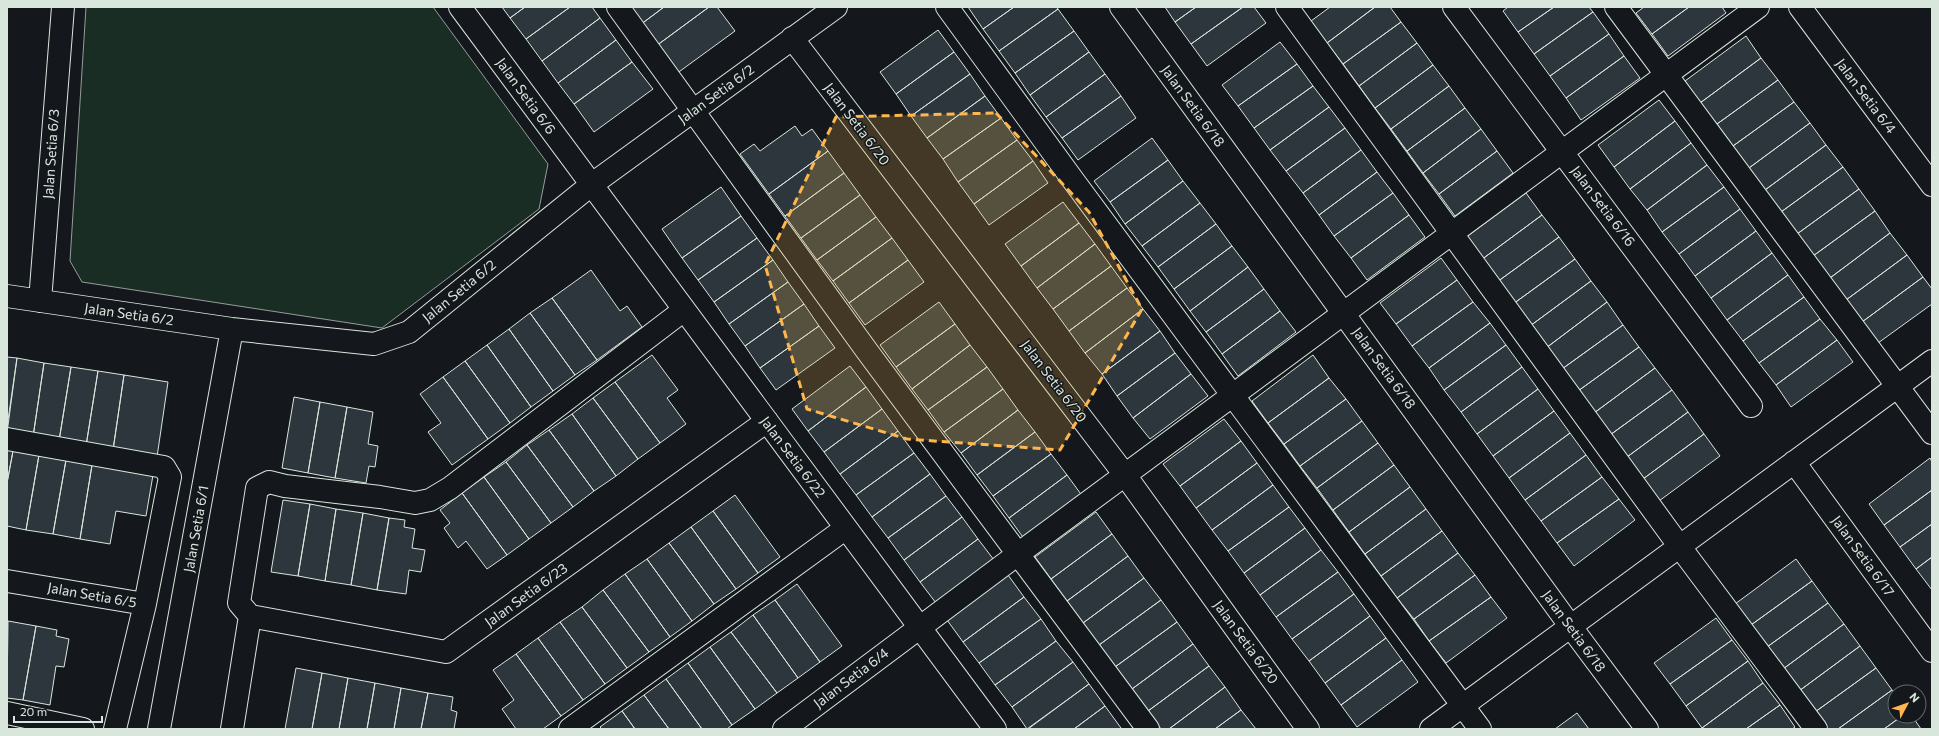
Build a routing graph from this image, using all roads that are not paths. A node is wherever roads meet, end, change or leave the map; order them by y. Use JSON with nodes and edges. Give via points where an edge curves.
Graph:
{"nodes":[{"id":1,"x":63,"y":7,"type":"edge"},
{"id":2,"x":460,"y":7,"type":"edge"},
{"id":3,"x":618,"y":7,"type":"edge"},
{"id":4,"x":836,"y":7,"type":"edge"},
{"id":5,"x":947,"y":7,"type":"edge"},
{"id":6,"x":1121,"y":7,"type":"edge"},
{"id":7,"x":1287,"y":7,"type":"edge"},
{"id":8,"x":1454,"y":7,"type":"edge"},
{"id":9,"x":1616,"y":7,"type":"edge"},
{"id":10,"x":1758,"y":7,"type":"edge"},
{"id":11,"x":1800,"y":7,"type":"edge"},
{"id":12,"x":792,"y":38,"type":"junction"},
{"id":13,"x":1667,"y":75,"type":"junction"},
{"id":14,"x":693,"y":111,"type":"junction"},
{"id":15,"x":1563,"y":152,"type":"junction"},
{"id":16,"x":591,"y":185,"type":"junction"},
{"id":17,"x":1932,"y":185,"type":"edge"},
{"id":18,"x":1452,"y":234,"type":"junction"},
{"id":19,"x":7,"y":296,"type":"edge"},
{"id":20,"x":40,"y":301,"type":"junction"},
{"id":21,"x":684,"y":310,"type":"junction"},
{"id":22,"x":1344,"y":313,"type":"junction"},
{"id":23,"x":232,"y":329,"type":"junction"},
{"id":24,"x":1932,"y":362,"type":"edge"},
{"id":25,"x":1898,"y":387,"type":"junction"},
{"id":26,"x":1233,"y":395,"type":"junction"},
{"id":27,"x":1751,"y":406,"type":"dead end"},
{"id":28,"x":767,"y":421,"type":"junction"},
{"id":29,"x":1932,"y":433,"type":"edge"},
{"id":30,"x":7,"y":439,"type":"edge"},
{"id":31,"x":1794,"y":462,"type":"junction"},
{"id":32,"x":1125,"y":475,"type":"junction"},
{"id":33,"x":846,"y":528,"type":"junction"},
{"id":34,"x":1680,"y":547,"type":"junction"},
{"id":35,"x":1018,"y":554,"type":"junction"},
{"id":36,"x":7,"y":581,"type":"edge"},
{"id":37,"x":145,"y":604,"type":"junction"},
{"id":38,"x":250,"y":616,"type":"junction"},
{"id":39,"x":919,"y":627,"type":"junction"},
{"id":40,"x":1570,"y":627,"type":"junction"},
{"id":41,"x":1932,"y":651,"type":"edge"},
{"id":42,"x":1463,"y":706,"type":"junction"},
{"id":43,"x":7,"y":713,"type":"edge"},
{"id":44,"x":83,"y":729,"type":"edge"},
{"id":45,"x":115,"y":729,"type":"edge"},
{"id":46,"x":159,"y":729,"type":"edge"},
{"id":47,"x":232,"y":729,"type":"edge"},
{"id":48,"x":570,"y":729,"type":"edge"},
{"id":49,"x":784,"y":729,"type":"edge"},
{"id":50,"x":995,"y":729,"type":"edge"},
{"id":51,"x":1148,"y":729,"type":"edge"},
{"id":52,"x":1308,"y":729,"type":"edge"},
{"id":53,"x":1431,"y":729,"type":"edge"},
{"id":54,"x":1480,"y":729,"type":"edge"},
{"id":55,"x":1647,"y":729,"type":"edge"},
{"id":56,"x":1816,"y":729,"type":"edge"}],
"edges":[{"from":1,"to":20,"type":"street","name":"Jalan Setia 6/3"},
{"from":2,"to":16,"type":"street","name":"Jalan Setia 6/6"},
{"from":3,"to":14,"type":"street"},
{"from":4,"to":12,"type":"street","name":"Jalan Setia 6/2"},
{"from":5,"to":26,"type":"street"},
{"from":6,"to":22,"type":"street","name":"Jalan Setia 6/18"},
{"from":7,"to":18,"type":"street"},
{"from":8,"to":15,"type":"street","name":"Jalan Setia 6/16"},
{"from":9,"to":13,"type":"street"},
{"from":10,"to":13,"type":"street","name":"Jalan Setia 6/4"},
{"from":11,"to":17,"type":"street","name":"Jalan Setia 6/4"},
{"from":12,"to":14,"type":"street","name":"Jalan Setia 6/2"},
{"from":12,"to":32,"type":"street","name":"Jalan Setia 6/20"},
{"from":13,"to":15,"type":"street","name":"Jalan Setia 6/4"},
{"from":13,"to":25,"type":"street"},
{"from":14,"to":16,"type":"street","name":"Jalan Setia 6/2"},
{"from":14,"to":35,"type":"street"},
{"from":15,"to":18,"type":"street","name":"Jalan Setia 6/4"},
{"from":15,"to":27,"type":"street","name":"Jalan Setia 6/16"},
{"from":16,"to":21,"type":"street","name":"Jalan Setia 6/22"},
{"from":16,"to":23,"type":"street","name":"Jalan Setia 6/2","via":[[409,332],[374,344]]},
{"from":18,"to":22,"type":"street","name":"Jalan Setia 6/4"},
{"from":18,"to":34,"type":"street"},
{"from":19,"to":20,"type":"street","name":"Jalan Setia 6/2"},
{"from":20,"to":23,"type":"street","name":"Jalan Setia 6/2"},
{"from":21,"to":28,"type":"street","name":"Jalan Setia 6/22"},
{"from":21,"to":38,"type":"street","via":[[450,488],[430,500],[415,504],[269,482],[257,488],[238,603]]},
{"from":22,"to":26,"type":"street","name":"Jalan Setia 6/4"},
{"from":22,"to":40,"type":"street","name":"Jalan Setia 6/18"},
{"from":23,"to":46,"type":"street","name":"Jalan Setia 6/1"},
{"from":24,"to":25,"type":"street"},
{"from":25,"to":29,"type":"street"},
{"from":25,"to":31,"type":"street"},
{"from":26,"to":32,"type":"street","name":"Jalan Setia 6/4"},
{"from":26,"to":42,"type":"street"},
{"from":28,"to":33,"type":"street","name":"Jalan Setia 6/22"},
{"from":28,"to":38,"type":"street","name":"Jalan Setia 6/23","via":[[446,652]]},
{"from":30,"to":37,"type":"street","via":[[164,467],[170,477]]},
{"from":31,"to":34,"type":"street"},
{"from":31,"to":41,"type":"street","name":"Jalan Setia 6/17"},
{"from":32,"to":35,"type":"street","name":"Jalan Setia 6/4"},
{"from":32,"to":52,"type":"street","name":"Jalan Setia 6/20"},
{"from":33,"to":39,"type":"street","name":"Jalan Setia 6/22"},
{"from":33,"to":48,"type":"street"},
{"from":34,"to":40,"type":"street"},
{"from":34,"to":56,"type":"street"},
{"from":35,"to":39,"type":"street","name":"Jalan Setia 6/4"},
{"from":35,"to":51,"type":"street"},
{"from":36,"to":37,"type":"street","name":"Jalan Setia 6/5"},
{"from":37,"to":45,"type":"street","name":"Jalan Setia 6/5"},
{"from":38,"to":47,"type":"street"},
{"from":39,"to":49,"type":"street","name":"Jalan Setia 6/4"},
{"from":39,"to":50,"type":"street","name":"Jalan Setia 6/22"},
{"from":40,"to":42,"type":"street"},
{"from":40,"to":55,"type":"street","name":"Jalan Setia 6/18"},
{"from":42,"to":53,"type":"street"},
{"from":42,"to":54,"type":"street"},
{"from":43,"to":44,"type":"street"}]}
